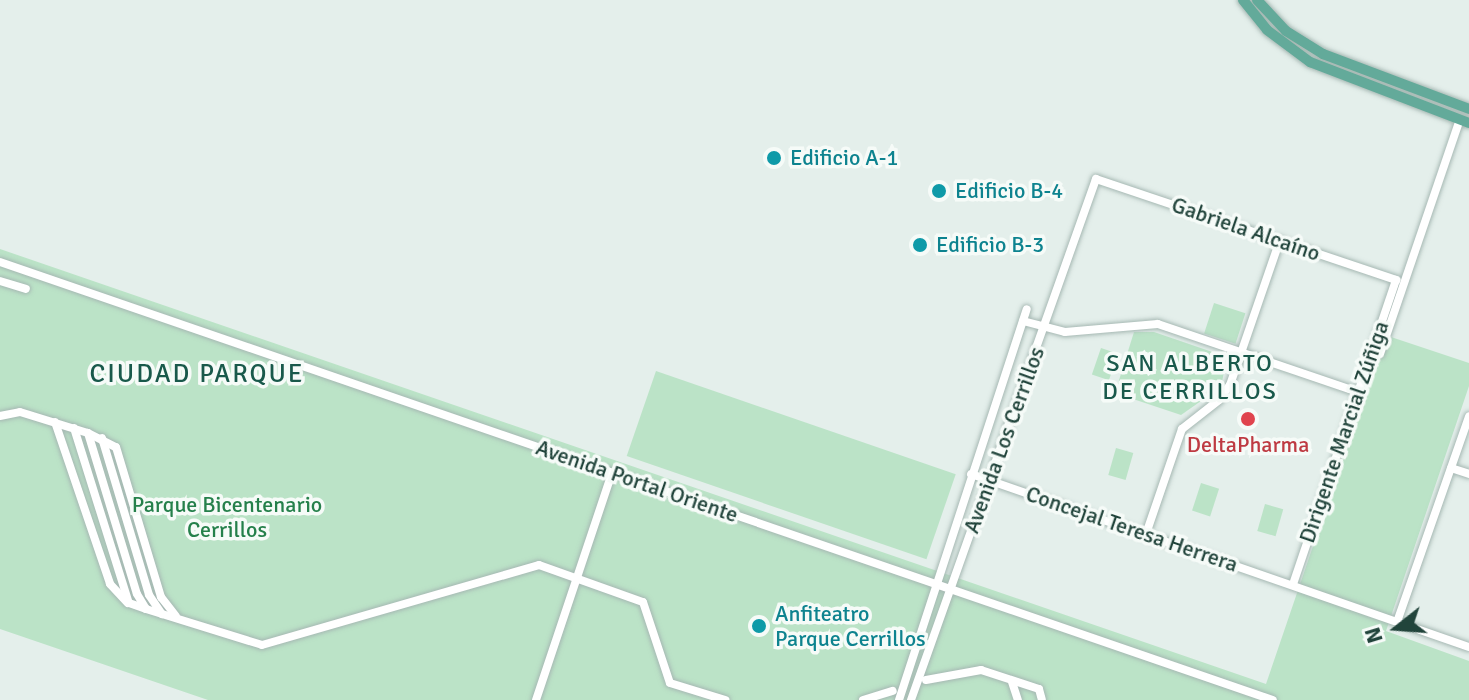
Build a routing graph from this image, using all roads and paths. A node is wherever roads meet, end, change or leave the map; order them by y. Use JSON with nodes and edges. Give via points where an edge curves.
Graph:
{"nodes":[{"id":1,"x":1243,"y":0,"type":"edge"},
{"id":2,"x":1257,"y":0,"type":"edge"},
{"id":3,"x":1469,"y":109,"type":"edge"},
{"id":4,"x":1464,"y":121,"type":"edge"},
{"id":5,"x":1096,"y":179,"type":"joint"},
{"id":6,"x":1280,"y":240,"type":"junction"},
{"id":7,"x":0,"y":262,"type":"edge"},
{"id":8,"x":1396,"y":280,"type":"joint"},
{"id":9,"x":0,"y":281,"type":"edge"},
{"id":10,"x":26,"y":289,"type":"dead end"},
{"id":11,"x":1027,"y":309,"type":"dead end"},
{"id":12,"x":1023,"y":321,"type":"junction"},
{"id":13,"x":1044,"y":328,"type":"junction"},
{"id":14,"x":1241,"y":353,"type":"junction"},
{"id":15,"x":1380,"y":354,"type":"dead end"},
{"id":16,"x":1358,"y":392,"type":"junction"},
{"id":17,"x":0,"y":416,"type":"edge"},
{"id":18,"x":1469,"y":416,"type":"edge"},
{"id":19,"x":54,"y":420,"type":"junction"},
{"id":20,"x":74,"y":428,"type":"junction"},
{"id":21,"x":88,"y":433,"type":"junction"},
{"id":22,"x":102,"y":438,"type":"junction"},
{"id":23,"x":1451,"y":468,"type":"junction"},
{"id":24,"x":612,"y":473,"type":"junction"},
{"id":25,"x":971,"y":474,"type":"junction"},
{"id":26,"x":1469,"y":474,"type":"edge"},
{"id":27,"x":991,"y":481,"type":"junction"},
{"id":28,"x":1146,"y":534,"type":"junction"},
{"id":29,"x":576,"y":578,"type":"junction"},
{"id":30,"x":940,"y":585,"type":"junction"},
{"id":31,"x":1293,"y":585,"type":"junction"},
{"id":32,"x":950,"y":589,"type":"junction"},
{"id":33,"x":129,"y":603,"type":"junction"},
{"id":34,"x":146,"y":609,"type":"junction"},
{"id":35,"x":163,"y":614,"type":"junction"},
{"id":36,"x":180,"y":620,"type":"junction"},
{"id":37,"x":1397,"y":622,"type":"junction"},
{"id":38,"x":1469,"y":647,"type":"edge"},
{"id":39,"x":926,"y":680,"type":"dead end"},
{"id":40,"x":1012,"y":682,"type":"junction"},
{"id":41,"x":893,"y":691,"type":"dead end"},
{"id":42,"x":536,"y":700,"type":"edge"},
{"id":43,"x":725,"y":700,"type":"edge"},
{"id":44,"x":863,"y":700,"type":"edge"},
{"id":45,"x":899,"y":700,"type":"edge"},
{"id":46,"x":911,"y":700,"type":"edge"},
{"id":47,"x":1018,"y":700,"type":"edge"},
{"id":48,"x":1042,"y":700,"type":"edge"},
{"id":49,"x":1273,"y":700,"type":"edge"}],
"edges":[{"from":1,"to":4,"type":"main road","via":[[1300,57]]},
{"from":2,"to":3,"type":"main road","via":[[1286,31],[1323,54]]},
{"from":4,"to":15,"type":"street"},
{"from":5,"to":6,"type":"street","name":"Gabriela Alcaíno"},
{"from":5,"to":13,"type":"street","name":"Avenida Los Cerrillos"},
{"from":6,"to":8,"type":"street","name":"Gabriela Alcaíno"},
{"from":6,"to":14,"type":"street"},
{"from":7,"to":24,"type":"street","name":"Avenida Portal Oriente"},
{"from":8,"to":16,"type":"street","name":"Dirigente Marcial Zúñiga"},
{"from":9,"to":10,"type":"street"},
{"from":11,"to":12,"type":"street","name":"Avenida Los Cerrillos"},
{"from":12,"to":13,"type":"street"},
{"from":12,"to":25,"type":"street","name":"Avenida Los Cerrillos"},
{"from":13,"to":14,"type":"street","via":[[1076,332],[1147,322]]},
{"from":13,"to":27,"type":"street","name":"Avenida Los Cerrillos"},
{"from":14,"to":16,"type":"street"},
{"from":14,"to":28,"type":"street","via":[[1225,394],[1182,429]]},
{"from":16,"to":31,"type":"street","name":"Dirigente Marcial Zúñiga"},
{"from":17,"to":19,"type":"street","via":[[20,412]]},
{"from":18,"to":23,"type":"street"},
{"from":19,"to":20,"type":"street"},
{"from":19,"to":33,"type":"street","via":[[110,584]]},
{"from":20,"to":21,"type":"street"},
{"from":20,"to":33,"type":"street"},
{"from":21,"to":22,"type":"street"},
{"from":21,"to":34,"type":"street"},
{"from":22,"to":35,"type":"street","via":[[149,595]]},
{"from":22,"to":36,"type":"street","via":[[116,447],[161,597]]},
{"from":23,"to":26,"type":"street"},
{"from":23,"to":37,"type":"street"},
{"from":24,"to":29,"type":"street"},
{"from":24,"to":30,"type":"street","name":"Avenida Portal Oriente"},
{"from":25,"to":27,"type":"street","name":"Concejal Teresa Herrera"},
{"from":25,"to":30,"type":"street","name":"Avenida Los Cerrillos"},
{"from":27,"to":28,"type":"street","name":"Concejal Teresa Herrera"},
{"from":27,"to":32,"type":"street","name":"Avenida Los Cerrillos"},
{"from":28,"to":31,"type":"street","name":"Concejal Teresa Herrera"},
{"from":29,"to":36,"type":"street","via":[[527,565],[262,645]]},
{"from":29,"to":42,"type":"street"},
{"from":29,"to":43,"type":"street","via":[[643,602],[670,683]]},
{"from":30,"to":32,"type":"street","name":"Avenida Portal Oriente"},
{"from":30,"to":45,"type":"street","name":"Avenida Los Cerrillos"},
{"from":31,"to":37,"type":"street","name":"Concejal Teresa Herrera"},
{"from":32,"to":46,"type":"street","name":"Avenida Los Cerrillos"},
{"from":32,"to":49,"type":"street","name":"Avenida Portal Oriente"},
{"from":33,"to":34,"type":"street"},
{"from":34,"to":35,"type":"street"},
{"from":35,"to":36,"type":"street"},
{"from":37,"to":38,"type":"street","name":"Concejal Teresa Herrera"},
{"from":39,"to":40,"type":"street","via":[[976,669]]},
{"from":40,"to":47,"type":"street"},
{"from":40,"to":48,"type":"street","via":[[1039,689]]},
{"from":41,"to":44,"type":"street"}]}
